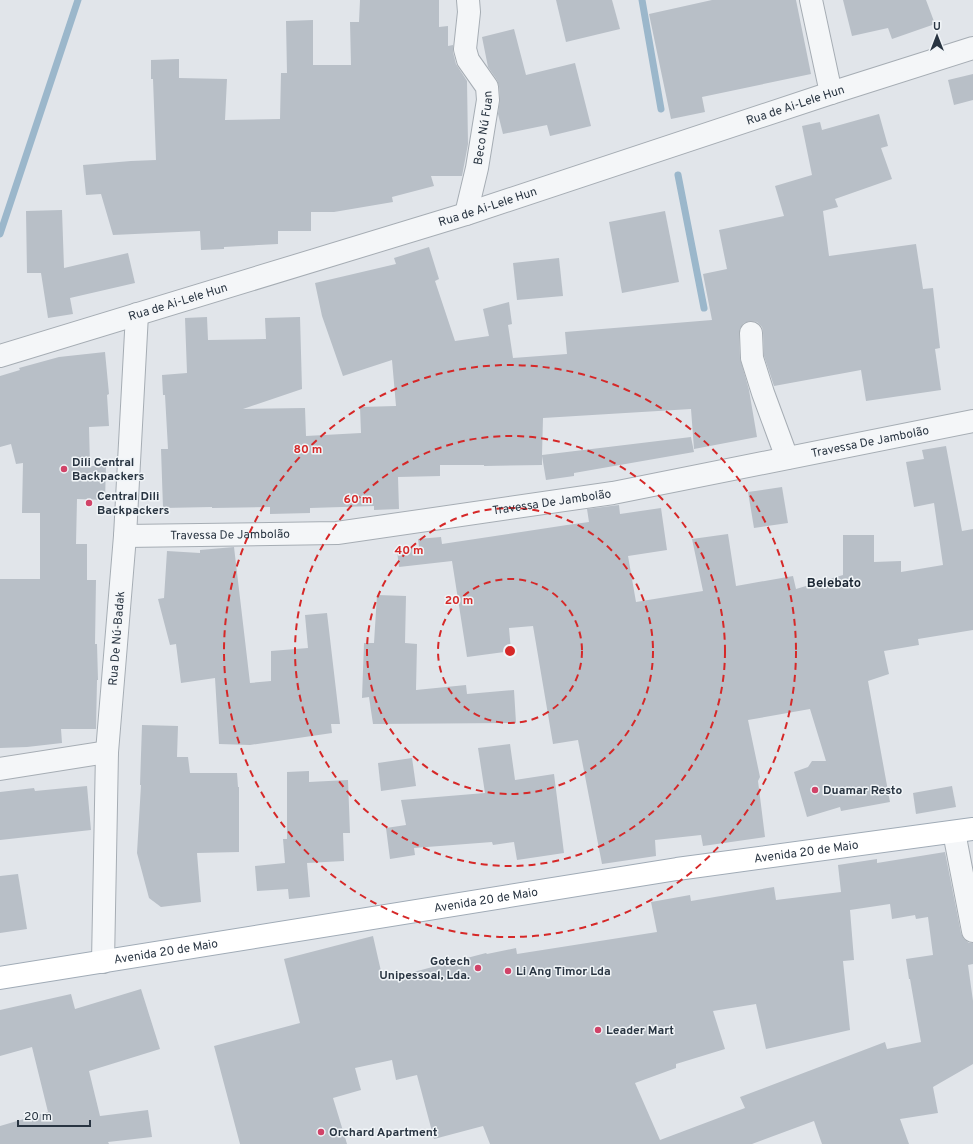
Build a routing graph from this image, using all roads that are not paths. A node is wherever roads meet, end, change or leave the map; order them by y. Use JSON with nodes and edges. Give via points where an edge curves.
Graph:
{"nodes":[{"id":1,"x":468,"y":0,"type":"edge"},
{"id":2,"x":811,"y":0,"type":"edge"},
{"id":3,"x":973,"y":48,"type":"edge"},
{"id":4,"x":831,"y":94,"type":"junction"},
{"id":5,"x":466,"y":214,"type":"junction"},
{"id":6,"x":137,"y":314,"type":"junction"},
{"id":7,"x":750,"y":333,"type":"dead end"},
{"id":8,"x":0,"y":356,"type":"edge"},
{"id":9,"x":973,"y":421,"type":"edge"},
{"id":10,"x":787,"y":458,"type":"junction"},
{"id":11,"x":125,"y":536,"type":"junction"},
{"id":12,"x":107,"y":752,"type":"junction"},
{"id":13,"x":0,"y":769,"type":"edge"},
{"id":14,"x":963,"y":831,"type":"edge"},
{"id":15,"x":973,"y":931,"type":"edge"},
{"id":16,"x":103,"y":962,"type":"junction"},
{"id":17,"x":0,"y":978,"type":"edge"}],
"edges":[{"from":1,"to":5,"type":"street","name":"Beco Nú Fuan","via":[[465,49],[468,60],[487,87],[488,100],[477,168]]},
{"from":2,"to":4,"type":"street"},
{"from":3,"to":4,"type":"street","name":"Rua de Ai-Lele Hun"},
{"from":4,"to":5,"type":"street","name":"Rua de Ai-Lele Hun"},
{"from":5,"to":6,"type":"street","name":"Rua de Ai-Lele Hun"},
{"from":6,"to":8,"type":"street","name":"Rua de Ai-Lele Hun"},
{"from":6,"to":11,"type":"street","name":"Rua De Nú-Badak"},
{"from":7,"to":10,"type":"street","via":[[752,358]]},
{"from":9,"to":10,"type":"street","name":"Travessa De Jambolão"},
{"from":10,"to":11,"type":"street","name":"Travessa De Jambolão","via":[[613,493],[338,533]]},
{"from":11,"to":12,"type":"street","name":"Rua De Nú-Badak"},
{"from":12,"to":13,"type":"street"},
{"from":12,"to":16,"type":"street","name":"Rua De Nú-Badak"},
{"from":14,"to":15,"type":"street"},
{"from":14,"to":16,"type":"main road","name":"Avenida 20 de Maio","via":[[677,869]]},
{"from":16,"to":17,"type":"main road","name":"Avenida 20 de Maio"}]}
